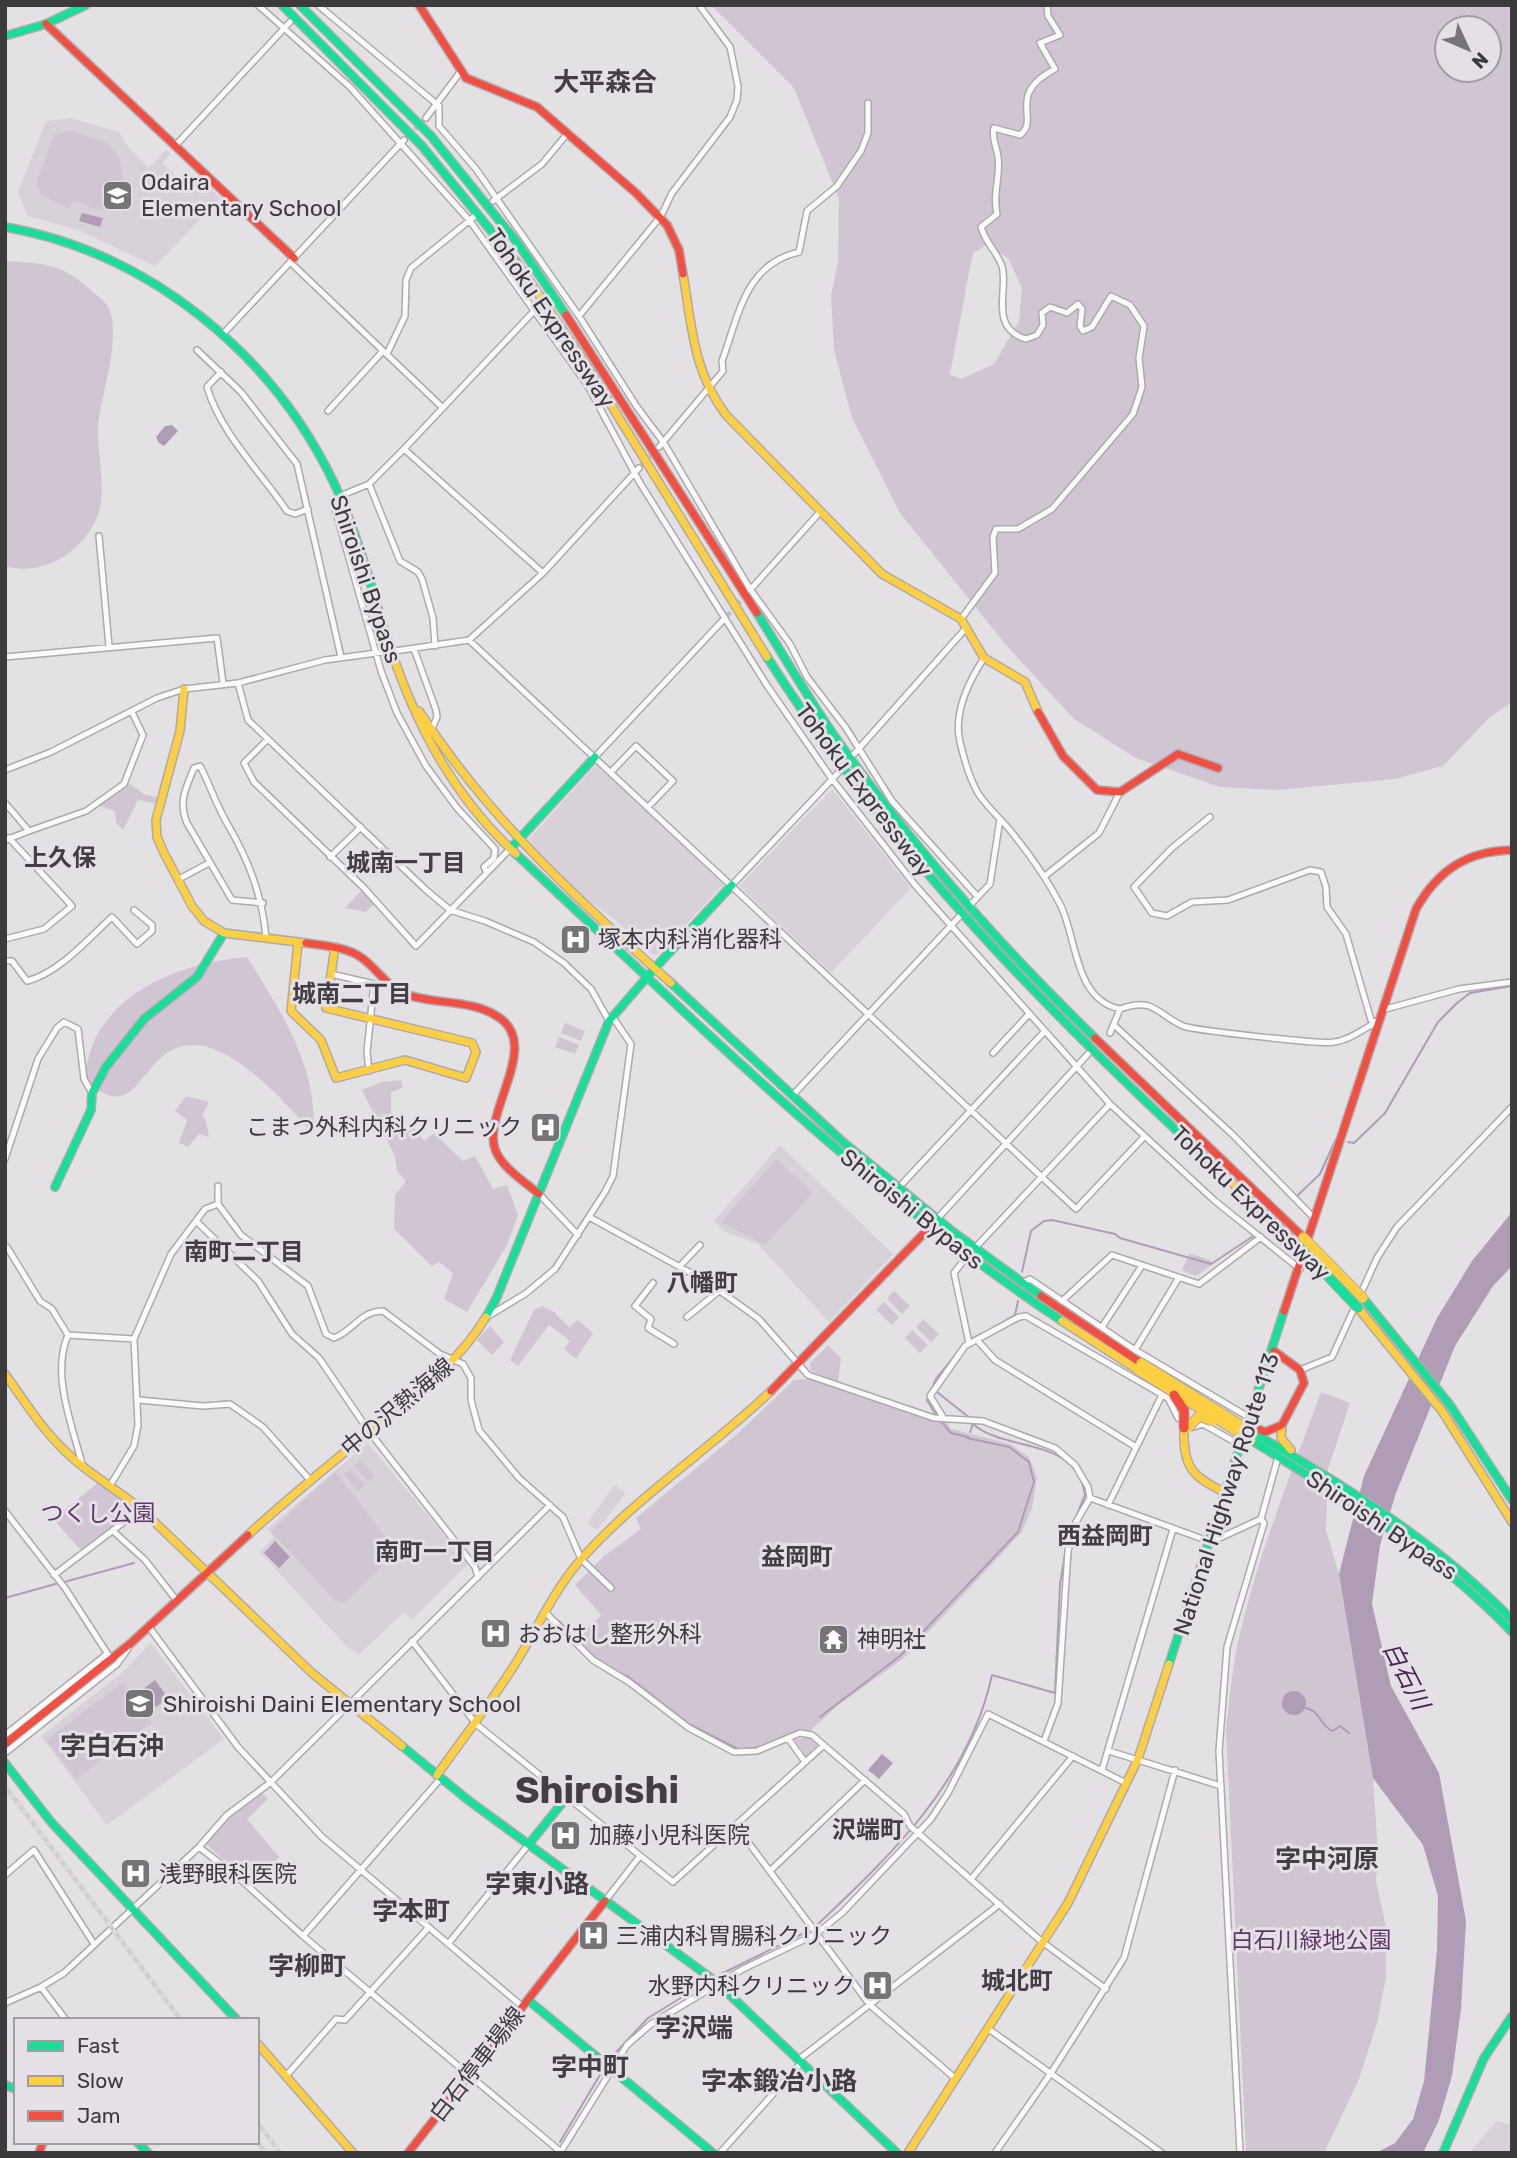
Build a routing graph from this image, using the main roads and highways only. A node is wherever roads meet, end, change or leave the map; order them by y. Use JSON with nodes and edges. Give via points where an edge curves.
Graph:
{"nodes":[{"id":1,"x":86,"y":5,"type":"edge"},
{"id":2,"x":282,"y":5,"type":"edge"},
{"id":3,"x":300,"y":5,"type":"edge"},
{"id":4,"x":419,"y":5,"type":"edge"},
{"id":5,"x":46,"y":24,"type":"junction"},
{"id":6,"x":5,"y":36,"type":"edge"},
{"id":7,"x":5,"y":227,"type":"edge"},
{"id":8,"x":292,"y":260,"type":"road end"},
{"id":9,"x":404,"y":686,"type":"junction"},
{"id":10,"x":184,"y":689,"type":"road end"},
{"id":11,"x":595,"y":757,"type":"road end"},
{"id":12,"x":1218,"y":768,"type":"dead end"},
{"id":13,"x":514,"y":846,"type":"junction"},
{"id":14,"x":1512,"y":850,"type":"edge"},
{"id":15,"x":732,"y":885,"type":"road end"},
{"id":16,"x":224,"y":933,"type":"junction"},
{"id":17,"x":298,"y":943,"type":"junction"},
{"id":18,"x":335,"y":947,"type":"junction"},
{"id":19,"x":651,"y":973,"type":"junction"},
{"id":20,"x":55,"y":1187,"type":"dead end"},
{"id":21,"x":539,"y":1194,"type":"junction"},
{"id":22,"x":934,"y":1223,"type":"junction"},
{"id":23,"x":971,"y":1251,"type":"junction"},
{"id":24,"x":1273,"y":1351,"type":"junction"},
{"id":25,"x":1139,"y":1366,"type":"junction"},
{"id":26,"x":5,"y":1374,"type":"edge"},
{"id":27,"x":1165,"y":1391,"type":"junction"},
{"id":28,"x":1282,"y":1425,"type":"junction"},
{"id":29,"x":1186,"y":1428,"type":"junction"},
{"id":30,"x":1250,"y":1435,"type":"junction"},
{"id":31,"x":1293,"y":1457,"type":"junction"},
{"id":32,"x":1226,"y":1493,"type":"junction"},
{"id":33,"x":1511,"y":1499,"type":"edge"},
{"id":34,"x":1512,"y":1522,"type":"edge"},
{"id":35,"x":207,"y":1574,"type":"junction"},
{"id":36,"x":1494,"y":1606,"type":"junction"},
{"id":37,"x":1512,"y":1620,"type":"edge"},
{"id":38,"x":1512,"y":1632,"type":"edge"},
{"id":39,"x":5,"y":1744,"type":"edge"},
{"id":40,"x":5,"y":1763,"type":"edge"},
{"id":41,"x":439,"y":1777,"type":"junction"},
{"id":42,"x":566,"y":1797,"type":"road end"},
{"id":43,"x":529,"y":1844,"type":"junction"},
{"id":44,"x":605,"y":1901,"type":"junction"},
{"id":45,"x":525,"y":2003,"type":"junction"},
{"id":46,"x":1512,"y":2015,"type":"edge"},
{"id":47,"x":235,"y":2018,"type":"edge"},
{"id":48,"x":259,"y":2045,"type":"edge"},
{"id":49,"x":353,"y":2153,"type":"edge"},
{"id":50,"x":408,"y":2153,"type":"edge"},
{"id":51,"x":713,"y":2153,"type":"edge"},
{"id":52,"x":897,"y":2153,"type":"edge"},
{"id":53,"x":908,"y":2153,"type":"edge"},
{"id":54,"x":1444,"y":2153,"type":"edge"}],
"edges":[{"from":1,"to":5,"type":"main road"},
{"from":2,"to":34,"type":"main road","name":"Tohoku Expressway","bridge":true,"via":[[395,113],[509,252],[798,702],[914,862],[1055,1015],[1300,1247],[1358,1308],[1415,1376]]},
{"from":3,"to":33,"type":"main road","name":"Tohoku Expressway","bridge":true,"via":[[431,135],[519,245],[832,732],[923,852],[1037,982],[1363,1298],[1450,1405]]},
{"from":4,"to":12,"type":"main road","via":[[474,84],[520,97],[537,107],[661,216],[679,250],[692,339],[708,391],[882,574],[964,623],[984,658],[1025,682],[1063,756],[1079,774],[1097,790],[1120,792],[1178,754]]},
{"from":5,"to":6,"type":"main road"},
{"from":5,"to":8,"type":"main road"},
{"from":7,"to":9,"type":"main road","name":"Shiroishi Bypass","via":[[76,246],[117,263],[192,308],[284,399],[340,496]]},
{"from":9,"to":13,"type":"main road","name":"Shiroishi Bypass","via":[[430,730]]},
{"from":9,"to":13,"type":"main road","name":"Shiroishi Bypass","via":[[424,734],[448,774]]},
{"from":10,"to":16,"type":"main road","via":[[180,730],[156,820],[158,837],[204,921]]},
{"from":11,"to":13,"type":"main road"},
{"from":13,"to":19,"type":"main road","name":"Shiroishi Bypass"},
{"from":14,"to":24,"type":"main road","name":"National Highway Route 113","via":[[1474,854],[1459,861],[1434,879],[1416,909]]},
{"from":15,"to":19,"type":"main road","name":"中の沢熱海線"},
{"from":16,"to":17,"type":"main road"},
{"from":16,"to":20,"type":"main road","via":[[197,977],[144,1019],[106,1067]]},
{"from":17,"to":18,"type":"main road"},
{"from":17,"to":18,"type":"main road","via":[[290,1011],[316,1031],[328,1048],[336,1078],[405,1060],[466,1078],[476,1052],[472,1043],[326,1008]]},
{"from":18,"to":21,"type":"main road","via":[[361,957],[400,992],[481,1009],[507,1026],[515,1058],[495,1124],[494,1147],[501,1160]]},
{"from":19,"to":21,"type":"main road","name":"中の沢熱海線","via":[[611,1019]]},
{"from":19,"to":22,"type":"main road","name":"Shiroishi Bypass","via":[[788,1100]]},
{"from":21,"to":35,"type":"main road","name":"中の沢熱海線","via":[[490,1315],[455,1360],[310,1480]]},
{"from":22,"to":23,"type":"main road","name":"Shiroishi Bypass"},
{"from":22,"to":41,"type":"main road","via":[[734,1426],[626,1512],[581,1559]]},
{"from":23,"to":25,"type":"main road","name":"Shiroishi Bypass"},
{"from":23,"to":25,"type":"main road","name":"Shiroishi Bypass","via":[[1029,1299]]},
{"from":24,"to":28,"type":"main road","via":[[1300,1370],[1304,1383]]},
{"from":24,"to":30,"type":"main road","name":"National Highway Route 113"},
{"from":25,"to":27,"type":"main road","name":"Shiroishi Bypass","bridge":true},
{"from":25,"to":30,"type":"main road","name":"Shiroishi Bypass","bridge":true},
{"from":26,"to":35,"type":"main road","via":[[43,1427],[83,1467],[141,1509]]},
{"from":27,"to":29,"type":"main road","bridge":true,"via":[[1184,1410]]},
{"from":27,"to":30,"type":"main road","name":"Shiroishi Bypass","bridge":true},
{"from":28,"to":30,"type":"main road"},
{"from":28,"to":31,"type":"main road","via":[[1283,1444]]},
{"from":29,"to":30,"type":"main road","bridge":true,"via":[[1199,1416]]},
{"from":29,"to":32,"type":"main road","via":[[1185,1463],[1203,1483]]},
{"from":30,"to":31,"type":"main road","name":"Shiroishi Bypass"},
{"from":30,"to":31,"type":"main road","name":"Shiroishi Bypass","via":[[1274,1455]]},
{"from":30,"to":32,"type":"main road","name":"National Highway Route 113"},
{"from":31,"to":36,"type":"main road","name":"Shiroishi Bypass","via":[[1420,1546]]},
{"from":31,"to":36,"type":"main road","name":"Shiroishi Bypass","via":[[1418,1534],[1455,1563]]},
{"from":32,"to":53,"type":"main road","name":"National Highway Route 113","via":[[1128,1783],[1044,1944]]},
{"from":35,"to":39,"type":"main road","name":"中の沢熱海線","via":[[131,1643]]},
{"from":35,"to":41,"type":"main road","via":[[349,1703]]},
{"from":36,"to":37,"type":"main road","name":"Shiroishi Bypass"},
{"from":36,"to":38,"type":"main road","name":"Shiroishi Bypass"},
{"from":40,"to":47,"type":"main road","via":[[51,1822]]},
{"from":41,"to":43,"type":"main road"},
{"from":42,"to":43,"type":"main road"},
{"from":43,"to":44,"type":"main road"},
{"from":44,"to":45,"type":"main road"},
{"from":44,"to":52,"type":"main road","via":[[714,1981]]},
{"from":45,"to":50,"type":"main road","name":"白石停車場線"},
{"from":45,"to":51,"type":"main road","name":"白石停車場線","via":[[609,2065]]},
{"from":46,"to":54,"type":"main road","via":[[1484,2058]]},
{"from":48,"to":49,"type":"main road"}]}
